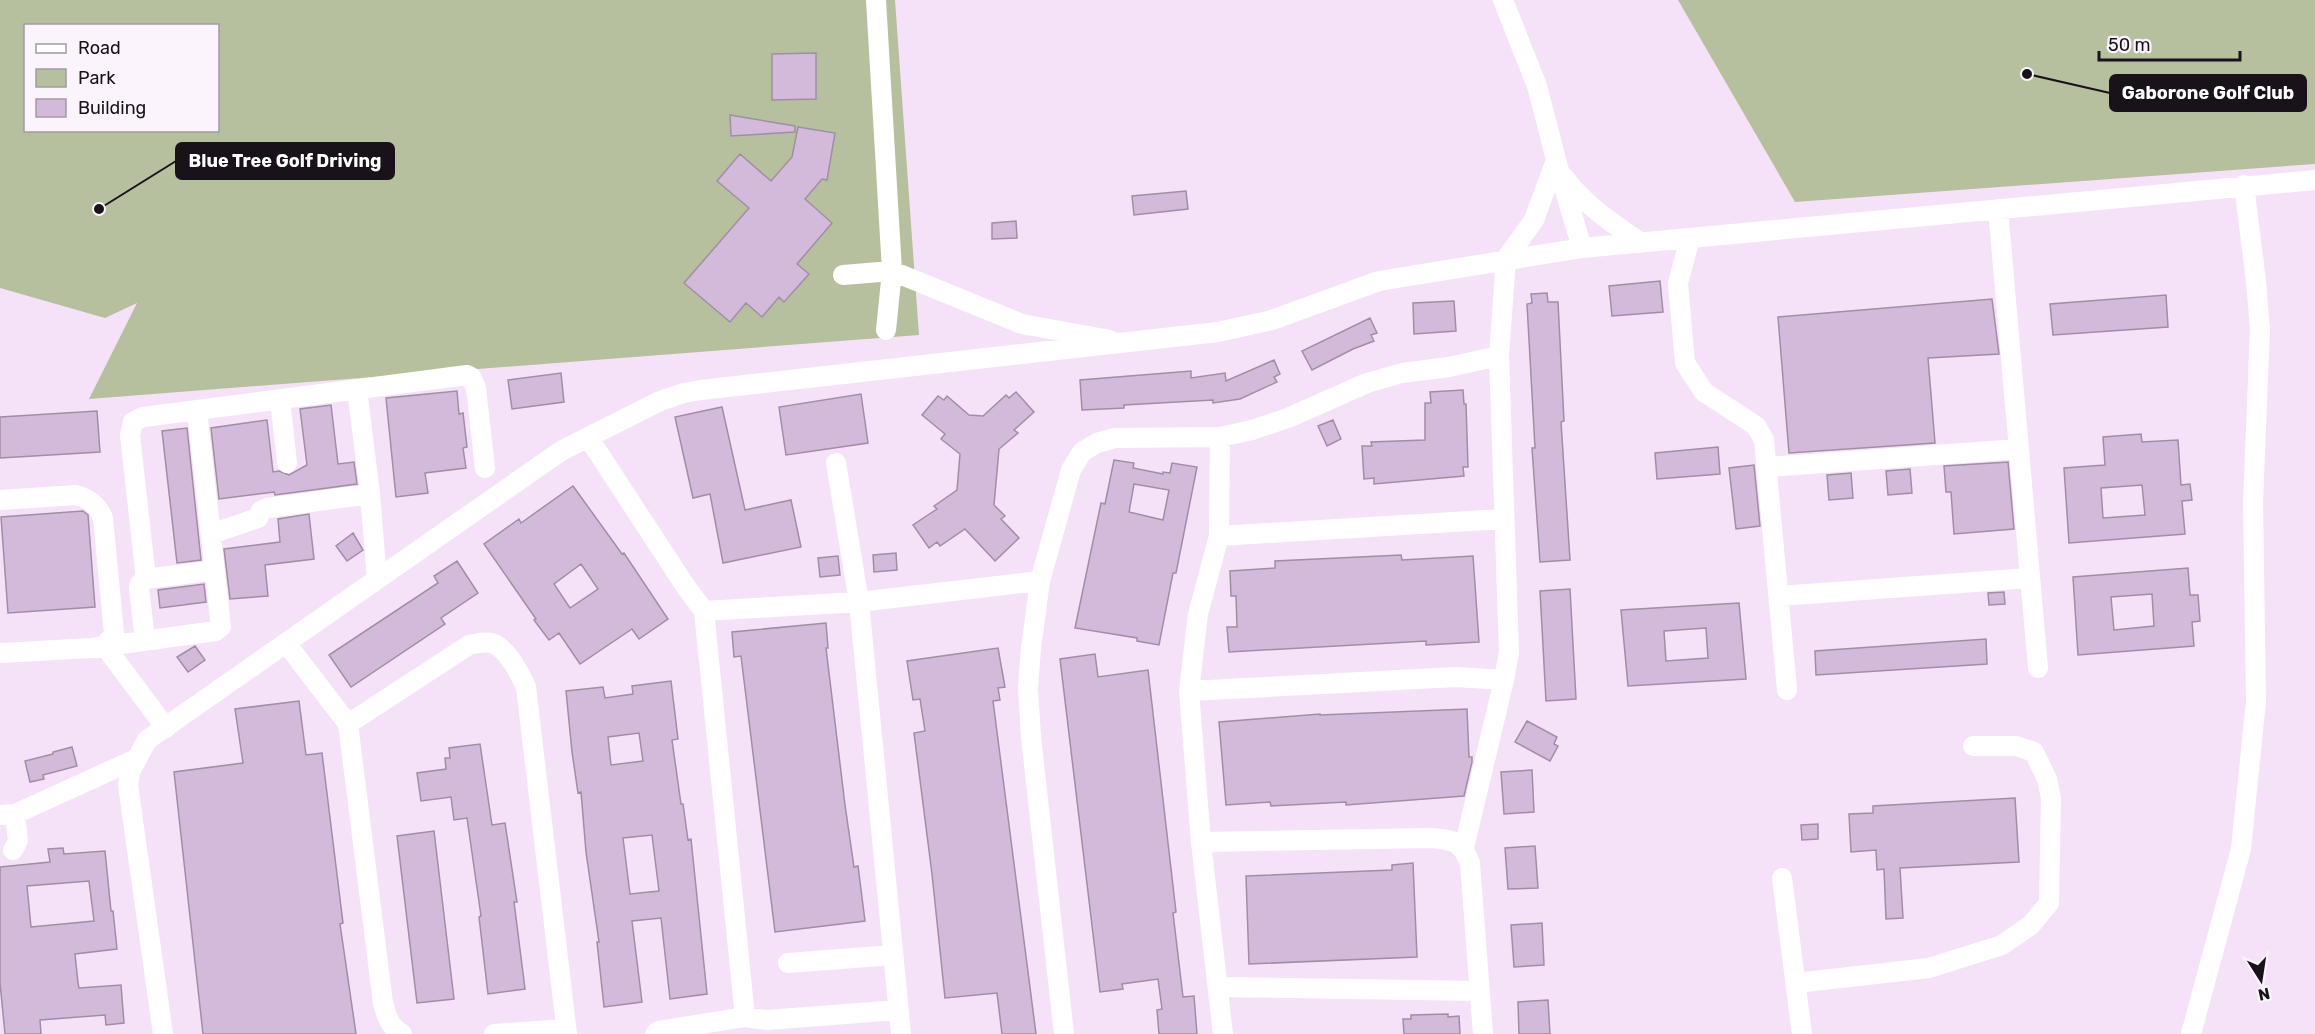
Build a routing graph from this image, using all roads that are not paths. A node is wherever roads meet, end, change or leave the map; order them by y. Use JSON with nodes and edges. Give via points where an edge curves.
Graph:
{"nodes":[{"id":1,"x":876,"y":0,"type":"edge"},
{"id":2,"x":1503,"y":0,"type":"edge"},
{"id":3,"x":1557,"y":164,"type":"junction"},
{"id":4,"x":2315,"y":180,"type":"edge"},
{"id":5,"x":2244,"y":185,"type":"junction"},
{"id":6,"x":1998,"y":208,"type":"junction"},
{"id":7,"x":1690,"y":237,"type":"junction"},
{"id":8,"x":1641,"y":243,"type":"junction"},
{"id":9,"x":1582,"y":248,"type":"junction"},
{"id":10,"x":1506,"y":259,"type":"junction"},
{"id":11,"x":892,"y":271,"type":"junction"},
{"id":12,"x":843,"y":275,"type":"dead end"},
{"id":13,"x":886,"y":330,"type":"dead end"},
{"id":14,"x":1132,"y":344,"type":"junction"},
{"id":15,"x":1499,"y":356,"type":"junction"},
{"id":16,"x":357,"y":389,"type":"junction"},
{"id":17,"x":280,"y":399,"type":"junction"},
{"id":18,"x":197,"y":410,"type":"junction"},
{"id":19,"x":1220,"y":436,"type":"junction"},
{"id":20,"x":588,"y":438,"type":"junction"},
{"id":21,"x":2019,"y":449,"type":"junction"},
{"id":22,"x":287,"y":463,"type":"dead end"},
{"id":23,"x":836,"y":463,"type":"dead end"},
{"id":24,"x":1768,"y":467,"type":"junction"},
{"id":25,"x":485,"y":468,"type":"dead end"},
{"id":26,"x":370,"y":494,"type":"junction"},
{"id":27,"x":0,"y":500,"type":"edge"},
{"id":28,"x":1503,"y":519,"type":"junction"},
{"id":29,"x":211,"y":534,"type":"junction"},
{"id":30,"x":1219,"y":536,"type":"junction"},
{"id":31,"x":215,"y":570,"type":"junction"},
{"id":32,"x":2030,"y":578,"type":"junction"},
{"id":33,"x":146,"y":579,"type":"junction"},
{"id":34,"x":377,"y":579,"type":"junction"},
{"id":35,"x":1040,"y":581,"type":"junction"},
{"id":36,"x":1779,"y":596,"type":"junction"},
{"id":37,"x":859,"y":602,"type":"junction"},
{"id":38,"x":704,"y":611,"type":"junction"},
{"id":39,"x":145,"y":640,"type":"junction"},
{"id":40,"x":286,"y":643,"type":"junction"},
{"id":41,"x":104,"y":645,"type":"junction"},
{"id":42,"x":0,"y":653,"type":"edge"},
{"id":43,"x":2038,"y":668,"type":"dead end"},
{"id":44,"x":1504,"y":680,"type":"junction"},
{"id":45,"x":1787,"y":690,"type":"dead end"},
{"id":46,"x":1189,"y":691,"type":"junction"},
{"id":47,"x":348,"y":724,"type":"junction"},
{"id":48,"x":166,"y":728,"type":"junction"},
{"id":49,"x":1973,"y":746,"type":"dead end"},
{"id":50,"x":136,"y":759,"type":"junction"},
{"id":51,"x":11,"y":820,"type":"edge"},
{"id":52,"x":1201,"y":842,"type":"junction"},
{"id":53,"x":1464,"y":848,"type":"junction"},
{"id":54,"x":13,"y":850,"type":"dead end"},
{"id":55,"x":1782,"y":878,"type":"dead end"},
{"id":56,"x":893,"y":955,"type":"junction"},
{"id":57,"x":788,"y":963,"type":"dead end"},
{"id":58,"x":1796,"y":983,"type":"junction"},
{"id":59,"x":1218,"y":987,"type":"junction"},
{"id":60,"x":1480,"y":991,"type":"junction"},
{"id":61,"x":898,"y":1010,"type":"junction"},
{"id":62,"x":745,"y":1017,"type":"junction"},
{"id":63,"x":567,"y":1031,"type":"edge"},
{"id":64,"x":163,"y":1034,"type":"edge"},
{"id":65,"x":402,"y":1034,"type":"edge"},
{"id":66,"x":494,"y":1034,"type":"edge"},
{"id":67,"x":656,"y":1034,"type":"edge"},
{"id":68,"x":901,"y":1034,"type":"edge"},
{"id":69,"x":1064,"y":1034,"type":"edge"},
{"id":70,"x":1223,"y":1034,"type":"edge"},
{"id":71,"x":1483,"y":1034,"type":"edge"},
{"id":72,"x":1802,"y":1034,"type":"edge"},
{"id":73,"x":2191,"y":1034,"type":"edge"}],
"edges":[{"from":1,"to":11,"type":"street"},
{"from":2,"to":3,"type":"street","via":[[1537,86]]},
{"from":3,"to":8,"type":"street","via":[[1576,193],[1607,221]]},
{"from":3,"to":9,"type":"street"},
{"from":3,"to":10,"type":"street","via":[[1534,220]]},
{"from":4,"to":5,"type":"street"},
{"from":5,"to":6,"type":"street"},
{"from":5,"to":73,"type":"street","via":[[2260,330],[2253,502],[2256,701],[2241,849]]},
{"from":6,"to":7,"type":"street"},
{"from":6,"to":21,"type":"street"},
{"from":7,"to":8,"type":"street"},
{"from":7,"to":24,"type":"street","via":[[1678,283],[1685,363],[1712,400],[1742,416],[1761,432]]},
{"from":8,"to":9,"type":"street"},
{"from":9,"to":10,"type":"street"},
{"from":10,"to":14,"type":"street","via":[[1379,281],[1272,320]]},
{"from":10,"to":15,"type":"street"},
{"from":11,"to":12,"type":"street"},
{"from":11,"to":13,"type":"street"},
{"from":11,"to":14,"type":"street","via":[[1022,324]]},
{"from":14,"to":20,"type":"street","via":[[684,393]]},
{"from":15,"to":19,"type":"street","via":[[1367,383],[1288,418]]},
{"from":15,"to":28,"type":"street"},
{"from":16,"to":17,"type":"street"},
{"from":16,"to":25,"type":"street","via":[[471,377],[476,388]]},
{"from":16,"to":26,"type":"street"},
{"from":17,"to":18,"type":"street"},
{"from":17,"to":22,"type":"street"},
{"from":18,"to":29,"type":"street"},
{"from":18,"to":33,"type":"street","via":[[142,417],[133,422],[130,435]]},
{"from":19,"to":30,"type":"street"},
{"from":19,"to":35,"type":"street","via":[[1114,438],[1082,452],[1071,470]]},
{"from":20,"to":34,"type":"street","via":[[561,451]]},
{"from":20,"to":38,"type":"street"},
{"from":21,"to":24,"type":"street"},
{"from":21,"to":32,"type":"street"},
{"from":23,"to":37,"type":"street"},
{"from":24,"to":36,"type":"street"},
{"from":26,"to":29,"type":"street","via":[[267,508],[258,518]]},
{"from":26,"to":34,"type":"street"},
{"from":27,"to":41,"type":"street","via":[[76,495],[99,510],[103,518],[114,633]]},
{"from":28,"to":30,"type":"street"},
{"from":28,"to":44,"type":"street","via":[[1509,652]]},
{"from":29,"to":31,"type":"street"},
{"from":30,"to":46,"type":"street","via":[[1198,614]]},
{"from":31,"to":33,"type":"street"},
{"from":31,"to":39,"type":"street","via":[[219,629]]},
{"from":32,"to":36,"type":"street"},
{"from":32,"to":43,"type":"street"},
{"from":33,"to":39,"type":"street","via":[[139,588]]},
{"from":34,"to":40,"type":"street"},
{"from":35,"to":37,"type":"street"},
{"from":35,"to":69,"type":"street","via":[[1028,688]]},
{"from":36,"to":45,"type":"street"},
{"from":37,"to":38,"type":"street"},
{"from":37,"to":56,"type":"street"},
{"from":38,"to":62,"type":"street"},
{"from":39,"to":41,"type":"street"},
{"from":40,"to":47,"type":"street"},
{"from":40,"to":48,"type":"street"},
{"from":41,"to":42,"type":"street"},
{"from":41,"to":48,"type":"street"},
{"from":44,"to":46,"type":"street","via":[[1456,677]]},
{"from":44,"to":53,"type":"street"},
{"from":46,"to":52,"type":"street"},
{"from":47,"to":63,"type":"street","via":[[470,645],[484,642],[498,646],[513,664],[525,687]]},
{"from":47,"to":65,"type":"street","via":[[383,1002],[393,1028]]},
{"from":48,"to":50,"type":"street","via":[[147,740]]},
{"from":49,"to":58,"type":"street","via":[[2016,746],[2034,753],[2048,779],[2049,903],[2031,925],[2002,945],[1940,965]]},
{"from":50,"to":51,"type":"street"},
{"from":50,"to":64,"type":"street","via":[[128,785]]},
{"from":51,"to":54,"type":"street","via":[[18,843]]},
{"from":52,"to":53,"type":"street","via":[[1431,838],[1450,840]]},
{"from":52,"to":59,"type":"street"},
{"from":53,"to":60,"type":"street","via":[[1470,863]]},
{"from":55,"to":58,"type":"street"},
{"from":56,"to":57,"type":"street"},
{"from":56,"to":61,"type":"street"},
{"from":58,"to":72,"type":"street"},
{"from":59,"to":60,"type":"street"},
{"from":59,"to":70,"type":"street"},
{"from":60,"to":71,"type":"street"},
{"from":61,"to":62,"type":"street","via":[[766,1020]]},
{"from":61,"to":68,"type":"street"},
{"from":62,"to":67,"type":"street"},
{"from":63,"to":66,"type":"street"}]}
